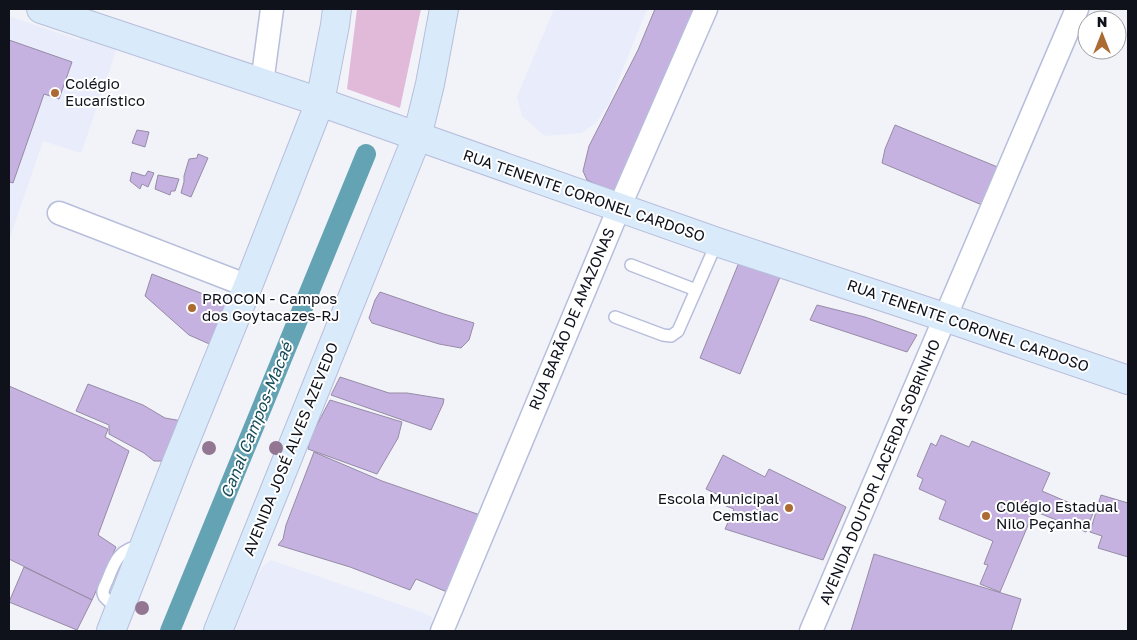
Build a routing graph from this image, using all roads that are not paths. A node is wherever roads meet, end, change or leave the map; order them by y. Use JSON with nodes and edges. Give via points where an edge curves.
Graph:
{"nodes":[{"id":1,"x":41,"y":9,"type":"edge"},
{"id":2,"x":272,"y":9,"type":"edge"},
{"id":3,"x":336,"y":9,"type":"edge"},
{"id":4,"x":444,"y":9,"type":"edge"},
{"id":5,"x":706,"y":9,"type":"edge"},
{"id":6,"x":1078,"y":9,"type":"edge"},
{"id":7,"x":78,"y":15,"type":"edge"},
{"id":8,"x":262,"y":83,"type":"junction"},
{"id":9,"x":320,"y":102,"type":"junction"},
{"id":10,"x":417,"y":137,"type":"junction"},
{"id":11,"x":619,"y":208,"type":"junction"},
{"id":12,"x":59,"y":213,"type":"dead end"},
{"id":13,"x":717,"y":242,"type":"junction"},
{"id":14,"x":631,"y":265,"type":"dead end"},
{"id":15,"x":248,"y":286,"type":"junction"},
{"id":16,"x":696,"y":290,"type":"junction"},
{"id":17,"x":615,"y":317,"type":"dead end"},
{"id":18,"x":947,"y":318,"type":"junction"},
{"id":19,"x":1128,"y":380,"type":"edge"},
{"id":20,"x":115,"y":621,"type":"edge"},
{"id":21,"x":218,"y":631,"type":"edge"},
{"id":22,"x":442,"y":631,"type":"edge"},
{"id":23,"x":811,"y":631,"type":"edge"}],
"edges":[{"from":1,"to":7,"type":"main road","name":"RUA TENENTE CORONEL CARDOSO"},
{"from":2,"to":8,"type":"street"},
{"from":3,"to":9,"type":"main road"},
{"from":4,"to":10,"type":"main road","name":"AVENIDA JOSÉ ALVES AZEVEDO"},
{"from":5,"to":11,"type":"street","name":"RUA BARÃO DE AMAZONAS"},
{"from":6,"to":18,"type":"street","name":"AVENIDA DOUTOR LACERDA SOBRINHO"},
{"from":7,"to":8,"type":"main road","name":"RUA TENENTE CORONEL CARDOSO"},
{"from":8,"to":9,"type":"main road","name":"RUA TENENTE CORONEL CARDOSO"},
{"from":9,"to":10,"type":"main road","name":"RUA TENENTE CORONEL CARDOSO"},
{"from":9,"to":15,"type":"main road"},
{"from":10,"to":11,"type":"main road","name":"RUA TENENTE CORONEL CARDOSO"},
{"from":10,"to":21,"type":"main road","name":"AVENIDA JOSÉ ALVES AZEVEDO"},
{"from":11,"to":13,"type":"main road","name":"RUA TENENTE CORONEL CARDOSO"},
{"from":11,"to":22,"type":"street","name":"RUA BARÃO DE AMAZONAS"},
{"from":12,"to":15,"type":"street"},
{"from":13,"to":16,"type":"lane"},
{"from":13,"to":18,"type":"main road","name":"RUA TENENTE CORONEL CARDOSO"},
{"from":14,"to":16,"type":"lane"},
{"from":15,"to":20,"type":"main road"},
{"from":16,"to":17,"type":"lane","via":[[678,331],[671,336],[663,336]]},
{"from":18,"to":19,"type":"main road","name":"RUA TENENTE CORONEL CARDOSO"},
{"from":18,"to":23,"type":"street","name":"AVENIDA DOUTOR LACERDA SOBRINHO"}]}
